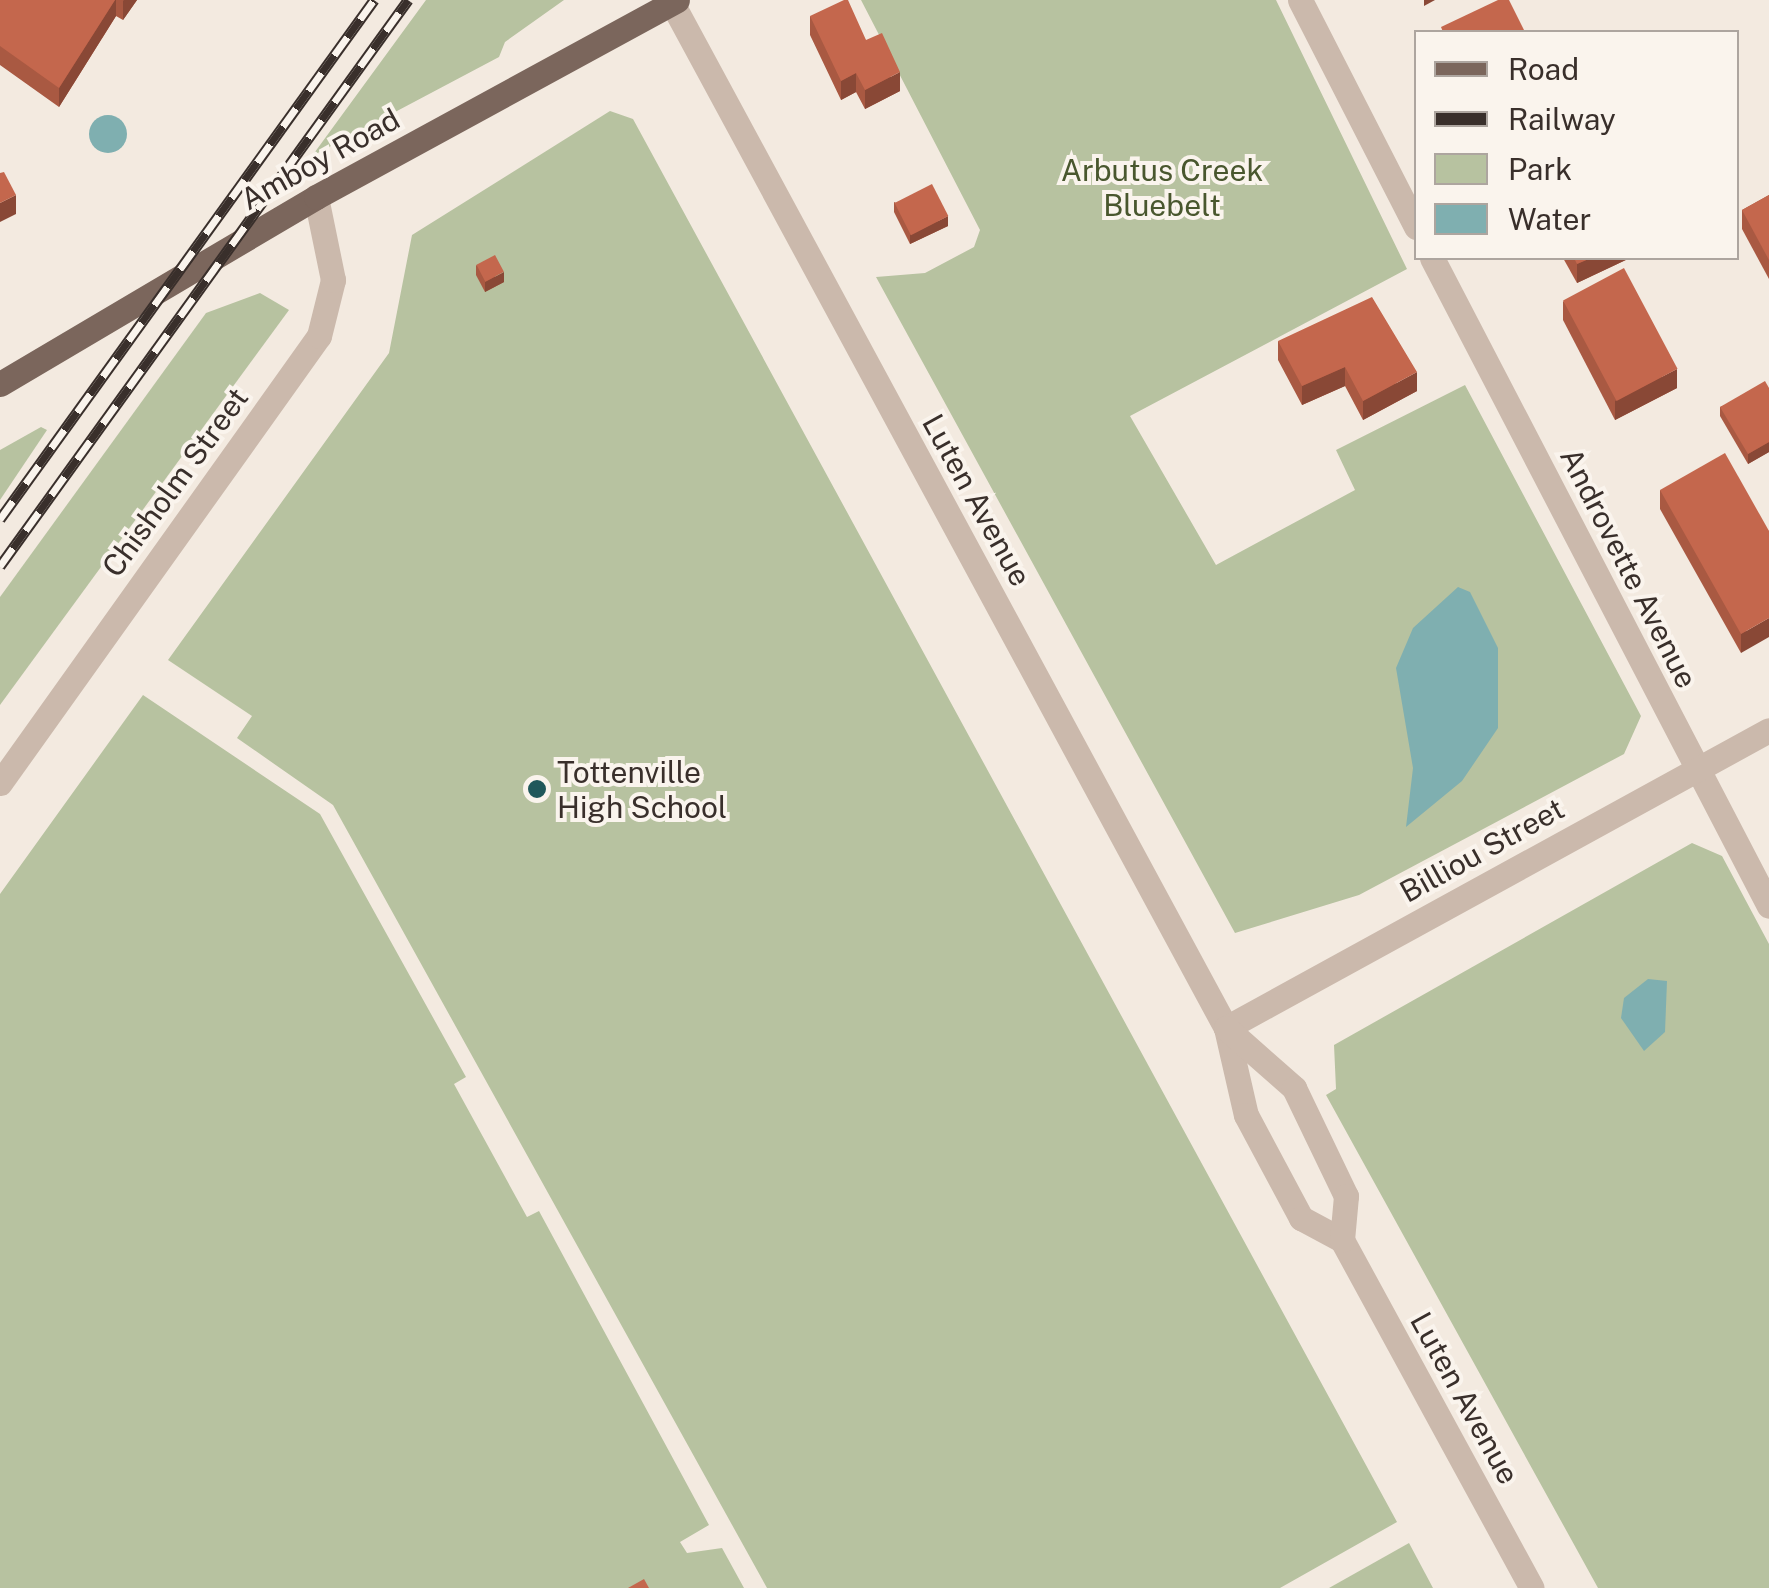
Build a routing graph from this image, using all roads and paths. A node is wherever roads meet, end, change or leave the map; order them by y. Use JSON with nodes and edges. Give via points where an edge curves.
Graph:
{"nodes":[{"id":1,"x":1300,"y":0,"type":"edge"},
{"id":2,"x":674,"y":2,"type":"edge"},
{"id":3,"x":316,"y":197,"type":"junction"},
{"id":4,"x":1414,"y":223,"type":"edge"},
{"id":5,"x":1433,"y":260,"type":"edge"},
{"id":6,"x":0,"y":384,"type":"edge"},
{"id":7,"x":1769,"y":730,"type":"edge"},
{"id":8,"x":1696,"y":770,"type":"junction"},
{"id":9,"x":0,"y":783,"type":"edge"},
{"id":10,"x":1769,"y":906,"type":"edge"},
{"id":11,"x":1226,"y":1028,"type":"junction"},
{"id":12,"x":1342,"y":1240,"type":"junction"},
{"id":13,"x":1532,"y":1588,"type":"edge"}],
"edges":[{"from":1,"to":4,"type":"street"},
{"from":2,"to":3,"type":"main road","name":"Amboy Road"},
{"from":2,"to":11,"type":"street","name":"Luten Avenue"},
{"from":3,"to":6,"type":"main road","name":"Amboy Road"},
{"from":3,"to":9,"type":"street","name":"Chisholm Street","via":[[332,280],[319,336]]},
{"from":5,"to":8,"type":"street","name":"Androvette Avenue"},
{"from":7,"to":8,"type":"street","name":"Billiou Street"},
{"from":8,"to":10,"type":"street","name":"Androvette Avenue"},
{"from":8,"to":11,"type":"street","name":"Billiou Street"},
{"from":11,"to":12,"type":"street","name":"Luten Avenue","via":[[1246,1114],[1301,1218]]},
{"from":11,"to":12,"type":"street","name":"Luten Avenue","via":[[1294,1088],[1346,1196]]},
{"from":12,"to":13,"type":"street","name":"Luten Avenue"}]}
